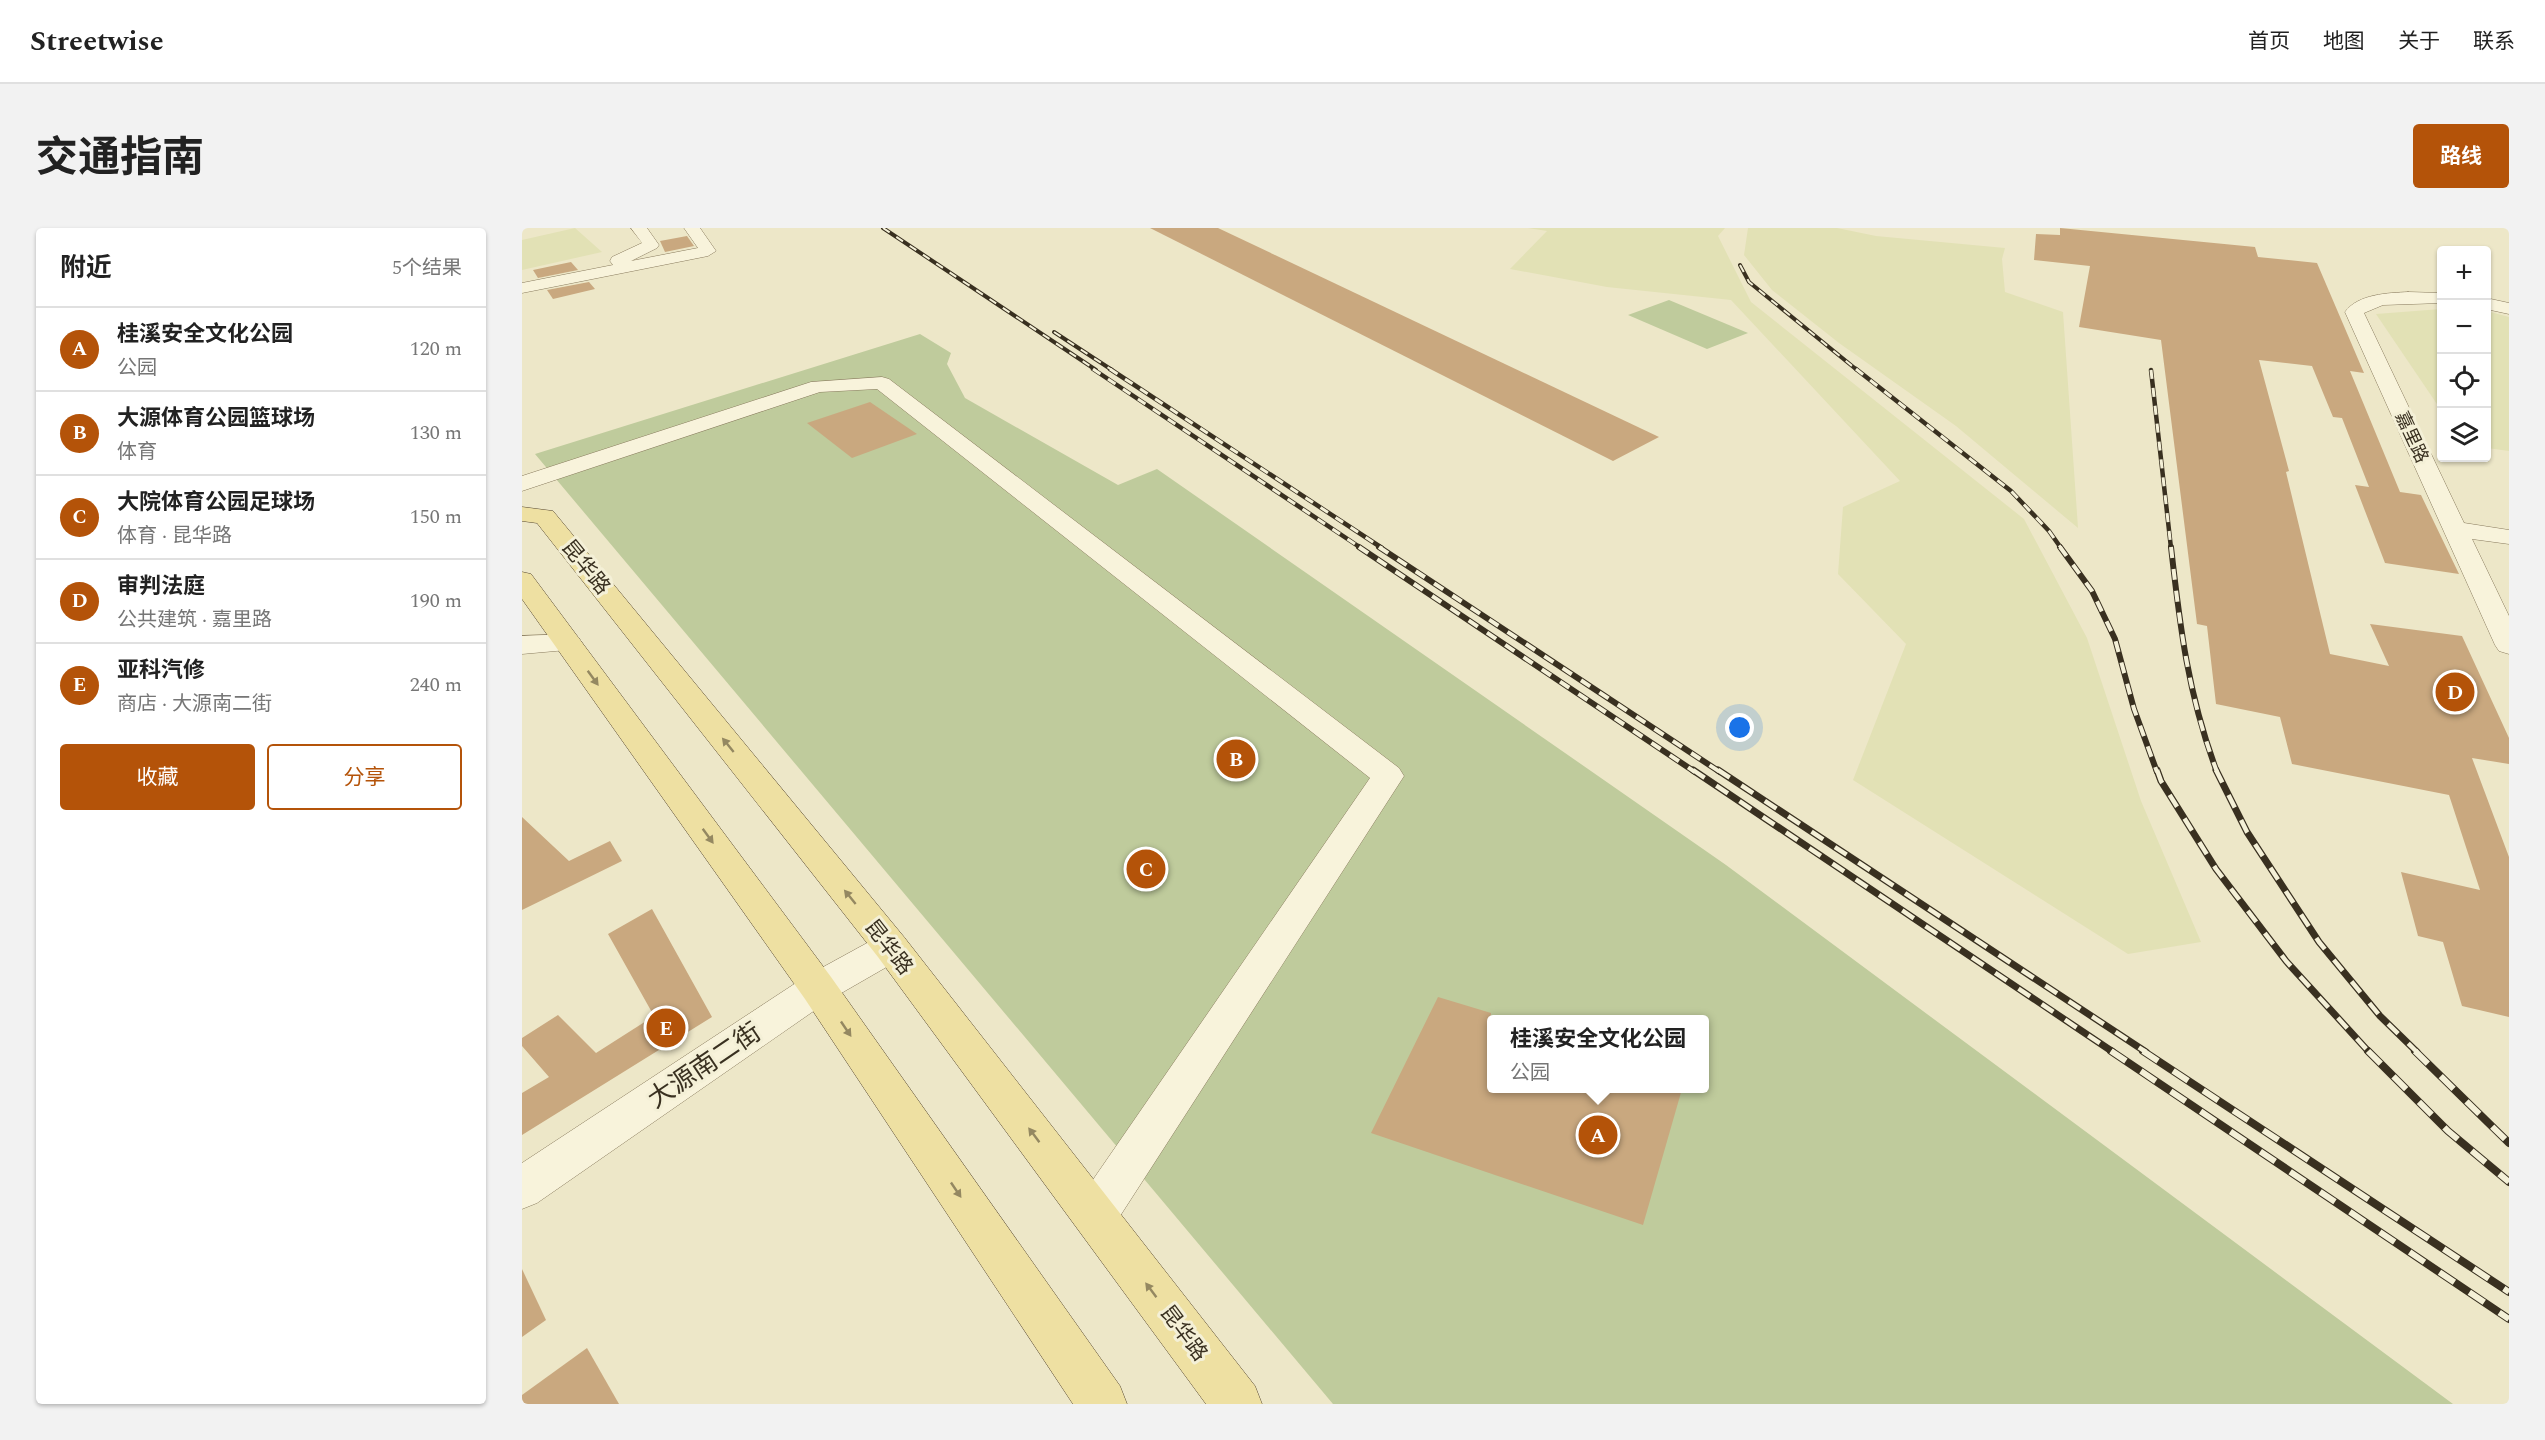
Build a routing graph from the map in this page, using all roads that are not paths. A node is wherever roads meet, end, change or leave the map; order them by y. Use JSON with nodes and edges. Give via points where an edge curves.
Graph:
{"nodes":[{"id":1,"x":639,"y":228,"type":"edge"},
{"id":2,"x":692,"y":228,"type":"edge"},
{"id":3,"x":613,"y":270,"type":"junction"},
{"id":4,"x":522,"y":288,"type":"edge"},
{"id":5,"x":2437,"y":297,"type":"edge"},
{"id":6,"x":2491,"y":304,"type":"edge"},
{"id":7,"x":2509,"y":309,"type":"edge"},
{"id":8,"x":522,"y":484,"type":"edge"},
{"id":9,"x":522,"y":514,"type":"edge"},
{"id":10,"x":2456,"y":529,"type":"junction"},
{"id":11,"x":2509,"y":537,"type":"edge"},
{"id":12,"x":522,"y":580,"type":"edge"},
{"id":13,"x":568,"y":643,"type":"junction"},
{"id":14,"x":522,"y":645,"type":"edge"},
{"id":15,"x":2509,"y":645,"type":"edge"},
{"id":16,"x":891,"y":947,"type":"junction"},
{"id":17,"x":818,"y":988,"type":"junction"},
{"id":18,"x":522,"y":1188,"type":"edge"},
{"id":19,"x":1095,"y":1215,"type":"junction"},
{"id":20,"x":1102,"y":1404,"type":"edge"},
{"id":21,"x":1237,"y":1404,"type":"edge"}],
"edges":[{"from":1,"to":3,"type":"street","via":[[651,245],[608,265]]},
{"from":2,"to":3,"type":"street","via":[[708,251]]},
{"from":3,"to":4,"type":"street"},
{"from":5,"to":10,"type":"street","name":"嘉里路","via":[[2390,298],[2360,306],[2354,312]]},
{"from":6,"to":7,"type":"street"},
{"from":8,"to":19,"type":"street","via":[[819,386],[882,383],[1388,776]]},
{"from":16,"to":9,"type":"main road","name":"昆华路","one_way":true,"via":[[544,516]]},
{"from":10,"to":11,"type":"street"},
{"from":10,"to":15,"type":"street","name":"嘉里路"},
{"from":12,"to":13,"type":"main road"},
{"from":13,"to":14,"type":"street"},
{"from":13,"to":17,"type":"main road","one_way":true},
{"from":16,"to":17,"type":"street","name":"大源南二街"},
{"from":19,"to":16,"type":"main road","name":"昆华路","one_way":true},
{"from":17,"to":18,"type":"street","name":"大源南二街"},
{"from":17,"to":20,"type":"main road","one_way":true},
{"from":21,"to":19,"type":"main road","name":"昆华路","one_way":true}]}
